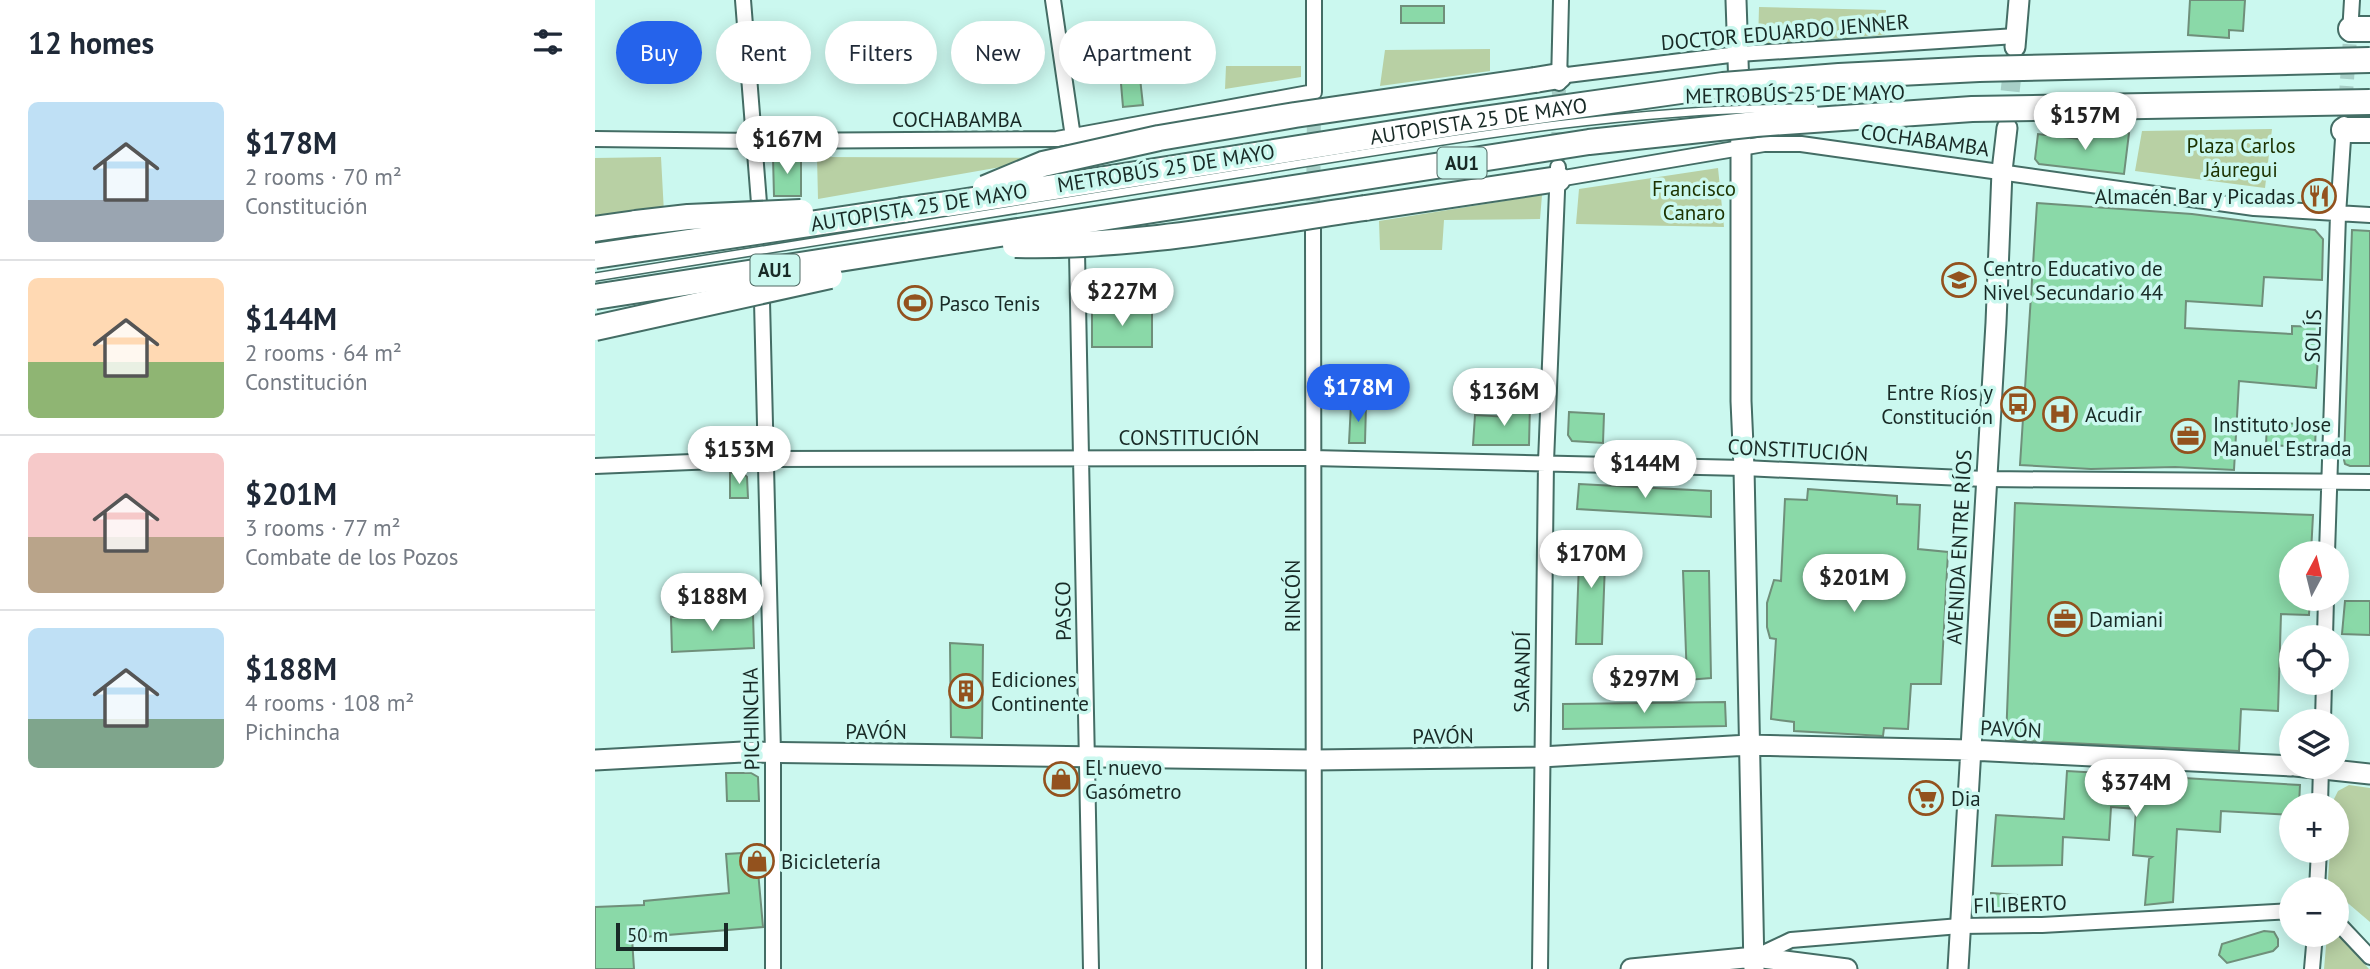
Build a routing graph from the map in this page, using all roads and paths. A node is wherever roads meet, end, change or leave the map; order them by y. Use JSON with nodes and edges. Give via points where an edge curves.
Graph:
{"nodes":[{"id":1,"x":743,"y":0,"type":"edge"},
{"id":2,"x":1053,"y":0,"type":"edge"},
{"id":3,"x":1314,"y":0,"type":"edge"},
{"id":4,"x":1561,"y":0,"type":"edge"},
{"id":5,"x":1736,"y":0,"type":"edge"},
{"id":6,"x":2019,"y":0,"type":"edge"},
{"id":7,"x":2352,"y":0,"type":"edge"},
{"id":8,"x":2357,"y":33,"type":"tunnel mouth"},
{"id":9,"x":2015,"y":41,"type":"joint"},
{"id":10,"x":1738,"y":54,"type":"junction"},
{"id":11,"x":2370,"y":60,"type":"edge"},
{"id":12,"x":1551,"y":80,"type":"junction"},
{"id":13,"x":1617,"y":99,"type":"junction"},
{"id":14,"x":2370,"y":102,"type":"edge"},
{"id":15,"x":1825,"y":108,"type":"dead end"},
{"id":16,"x":1852,"y":109,"type":"dead end"},
{"id":17,"x":1972,"y":110,"type":"junction"},
{"id":18,"x":2344,"y":125,"type":"joint"},
{"id":19,"x":2007,"y":128,"type":"tunnel mouth"},
{"id":20,"x":2370,"y":130,"type":"edge"},
{"id":21,"x":595,"y":139,"type":"edge"},
{"id":22,"x":1453,"y":139,"type":"junction"},
{"id":23,"x":755,"y":141,"type":"junction"},
{"id":24,"x":1074,"y":142,"type":"junction"},
{"id":25,"x":1741,"y":149,"type":"junction"},
{"id":26,"x":2002,"y":172,"type":"junction"},
{"id":27,"x":1558,"y":173,"type":"junction"},
{"id":28,"x":759,"y":203,"type":"dead end"},
{"id":29,"x":948,"y":204,"type":"junction"},
{"id":30,"x":903,"y":210,"type":"junction"},
{"id":31,"x":2338,"y":215,"type":"junction"},
{"id":32,"x":2370,"y":215,"type":"edge"},
{"id":33,"x":1313,"y":222,"type":"tunnel mouth"},
{"id":34,"x":595,"y":229,"type":"edge"},
{"id":35,"x":955,"y":243,"type":"junction"},
{"id":36,"x":911,"y":249,"type":"junction"},
{"id":37,"x":1077,"y":252,"type":"dead end"},
{"id":38,"x":595,"y":256,"type":"edge"},
{"id":39,"x":595,"y":277,"type":"edge"},
{"id":40,"x":595,"y":297,"type":"edge"},
{"id":41,"x":762,"y":301,"type":"dead end"},
{"id":42,"x":595,"y":328,"type":"edge"},
{"id":43,"x":1080,"y":458,"type":"junction"},
{"id":44,"x":1312,"y":458,"type":"junction"},
{"id":45,"x":765,"y":459,"type":"junction"},
{"id":46,"x":1546,"y":462,"type":"junction"},
{"id":47,"x":595,"y":466,"type":"edge"},
{"id":48,"x":1744,"y":468,"type":"junction"},
{"id":49,"x":1985,"y":479,"type":"junction"},
{"id":50,"x":2329,"y":482,"type":"junction"},
{"id":51,"x":2370,"y":482,"type":"edge"},
{"id":52,"x":2327,"y":541,"type":"edge"},
{"id":53,"x":1749,"y":745,"type":"junction"},
{"id":54,"x":1970,"y":750,"type":"junction"},
{"id":55,"x":773,"y":753,"type":"junction"},
{"id":56,"x":1087,"y":755,"type":"junction"},
{"id":57,"x":1541,"y":757,"type":"junction"},
{"id":58,"x":595,"y":760,"type":"edge"},
{"id":59,"x":1314,"y":760,"type":"junction"},
{"id":60,"x":2279,"y":765,"type":"edge"},
{"id":61,"x":2349,"y":771,"type":"edge"},
{"id":62,"x":2370,"y":774,"type":"edge"},
{"id":63,"x":2279,"y":912,"type":"edge"},
{"id":64,"x":1960,"y":926,"type":"junction"},
{"id":65,"x":2349,"y":935,"type":"edge"},
{"id":66,"x":2314,"y":947,"type":"edge"},
{"id":67,"x":2370,"y":957,"type":"edge"},
{"id":68,"x":1755,"y":963,"type":"edge"},
{"id":69,"x":773,"y":969,"type":"edge"},
{"id":70,"x":1091,"y":969,"type":"edge"},
{"id":71,"x":1314,"y":969,"type":"edge"},
{"id":72,"x":1540,"y":969,"type":"edge"},
{"id":73,"x":1631,"y":969,"type":"edge"},
{"id":74,"x":1847,"y":969,"type":"edge"},
{"id":75,"x":1958,"y":969,"type":"edge"},
{"id":76,"x":2312,"y":969,"type":"edge"}],
"edges":[{"from":1,"to":23,"type":"street"},
{"from":2,"to":24,"type":"street"},
{"from":3,"to":24,"type":"street","name":"COCHABAMBA","via":[[1314,92]]},
{"from":4,"to":12,"type":"street"},
{"from":5,"to":10,"type":"street"},
{"from":6,"to":9,"type":"street"},
{"from":7,"to":8,"type":"street"},
{"from":9,"to":10,"type":"street","name":"DOCTOR EDUARDO JENNER"},
{"from":10,"to":12,"type":"street","name":"DOCTOR EDUARDO JENNER"},
{"from":10,"to":25,"type":"street"},
{"from":11,"to":13,"type":"highway","name":"AUTOPISTA 25 DE MAYO","number":"AU1","bridge":true,"via":[[1979,69],[1723,85]]},
{"from":12,"to":29,"type":"highway","bridge":true,"via":[[1159,138],[1043,164]]},
{"from":13,"to":22,"type":"lane","name":"METROBÚS 25 DE MAYO","bridge":true},
{"from":13,"to":29,"type":"highway","name":"AUTOPISTA 25 DE MAYO","number":"AU1","bridge":true},
{"from":14,"to":17,"type":"highway","name":"AUTOPISTA 25 DE MAYO","number":"AU1","bridge":true},
{"from":15,"to":22,"type":"lane","name":"METROBÚS 25 DE MAYO","bridge":true,"via":[[1696,112]]},
{"from":16,"to":17,"type":"lane","name":"METROBÚS 25 DE MAYO","bridge":true},
{"from":17,"to":35,"type":"highway","name":"AUTOPISTA 25 DE MAYO","number":"AU1","bridge":true,"via":[[1756,124],[1589,142]]},
{"from":18,"to":20,"type":"highway"},
{"from":18,"to":31,"type":"street","name":"SOLÍS"},
{"from":19,"to":26,"type":"street","name":"AVENIDA ENTRE RÍOS"},
{"from":21,"to":23,"type":"street","name":"COCHABAMBA"},
{"from":22,"to":39,"type":"lane","name":"METROBÚS 25 DE MAYO","bridge":true},
{"from":23,"to":24,"type":"street","name":"COCHABAMBA"},
{"from":23,"to":28,"type":"street"},
{"from":25,"to":26,"type":"street","name":"COCHABAMBA","via":[[1801,144]]},
{"from":25,"to":27,"type":"street","name":"COCHABAMBA"},
{"from":25,"to":48,"type":"street"},
{"from":26,"to":31,"type":"street","name":"COCHABAMBA","via":[[2254,208]]},
{"from":26,"to":49,"type":"street","name":"AVENIDA ENTRE RÍOS"},
{"from":27,"to":35,"type":"highway","bridge":true,"via":[[1365,208],[1086,246]]},
{"from":27,"to":46,"type":"street","name":"SARANDÍ"},
{"from":29,"to":30,"type":"highway","name":"AUTOPISTA 25 DE MAYO","number":"AU1"},
{"from":30,"to":34,"type":"highway","bridge":true,"via":[[688,217]]},
{"from":30,"to":38,"type":"highway","name":"AUTOPISTA 25 DE MAYO","number":"AU1","bridge":true},
{"from":31,"to":32,"type":"street","name":"COCHABAMBA"},
{"from":31,"to":50,"type":"street","name":"SOLÍS"},
{"from":33,"to":44,"type":"street","name":"RINCÓN"},
{"from":35,"to":36,"type":"highway","name":"AUTOPISTA 25 DE MAYO","number":"AU1","bridge":true},
{"from":36,"to":40,"type":"highway","name":"AUTOPISTA 25 DE MAYO","number":"AU1","bridge":true},
{"from":36,"to":42,"type":"highway","bridge":true,"via":[[813,280]]},
{"from":37,"to":43,"type":"street","name":"PASCO"},
{"from":41,"to":45,"type":"street","name":"PICHINCHA"},
{"from":43,"to":44,"type":"street","name":"CONSTITUCIÓN"},
{"from":43,"to":45,"type":"street","name":"CONSTITUCIÓN"},
{"from":43,"to":56,"type":"street","name":"PASCO"},
{"from":44,"to":46,"type":"street","name":"CONSTITUCIÓN"},
{"from":44,"to":59,"type":"street","name":"RINCÓN"},
{"from":45,"to":47,"type":"street","name":"CONSTITUCIÓN"},
{"from":45,"to":55,"type":"street","name":"PICHINCHA"},
{"from":46,"to":48,"type":"street","name":"CONSTITUCIÓN"},
{"from":46,"to":57,"type":"street","name":"SARANDÍ"},
{"from":48,"to":49,"type":"street","name":"CONSTITUCIÓN"},
{"from":48,"to":53,"type":"street"},
{"from":49,"to":50,"type":"street","name":"CONSTITUCIÓN"},
{"from":49,"to":54,"type":"street","name":"AVENIDA ENTRE RÍOS"},
{"from":50,"to":51,"type":"street","name":"CONSTITUCIÓN"},
{"from":50,"to":52,"type":"street","name":"SOLÍS"},
{"from":53,"to":54,"type":"street","name":"PAVÓN"},
{"from":53,"to":57,"type":"street","name":"PAVÓN"},
{"from":53,"to":68,"type":"street"},
{"from":54,"to":60,"type":"street","name":"PAVÓN"},
{"from":54,"to":64,"type":"street","name":"AVENIDA ENTRE RÍOS"},
{"from":55,"to":56,"type":"street","name":"PAVÓN"},
{"from":55,"to":58,"type":"street","name":"PAVÓN"},
{"from":55,"to":69,"type":"street","name":"PICHINCHA"},
{"from":56,"to":59,"type":"street","name":"PAVÓN"},
{"from":56,"to":70,"type":"street","name":"PASCO"},
{"from":57,"to":59,"type":"street","name":"PAVÓN"},
{"from":57,"to":72,"type":"street","name":"SARANDÍ"},
{"from":59,"to":71,"type":"street","name":"RINCÓN"},
{"from":61,"to":62,"type":"street","name":"PAVÓN"},
{"from":63,"to":64,"type":"street","name":"FILIBERTO"},
{"from":64,"to":68,"type":"street","name":"FILIBERTO","via":[[1791,940]]},
{"from":64,"to":75,"type":"street","name":"AVENIDA ENTRE RÍOS"},
{"from":65,"to":67,"type":"street"},
{"from":66,"to":76,"type":"street"},
{"from":68,"to":73,"type":"street"},
{"from":68,"to":74,"type":"street"}]}
